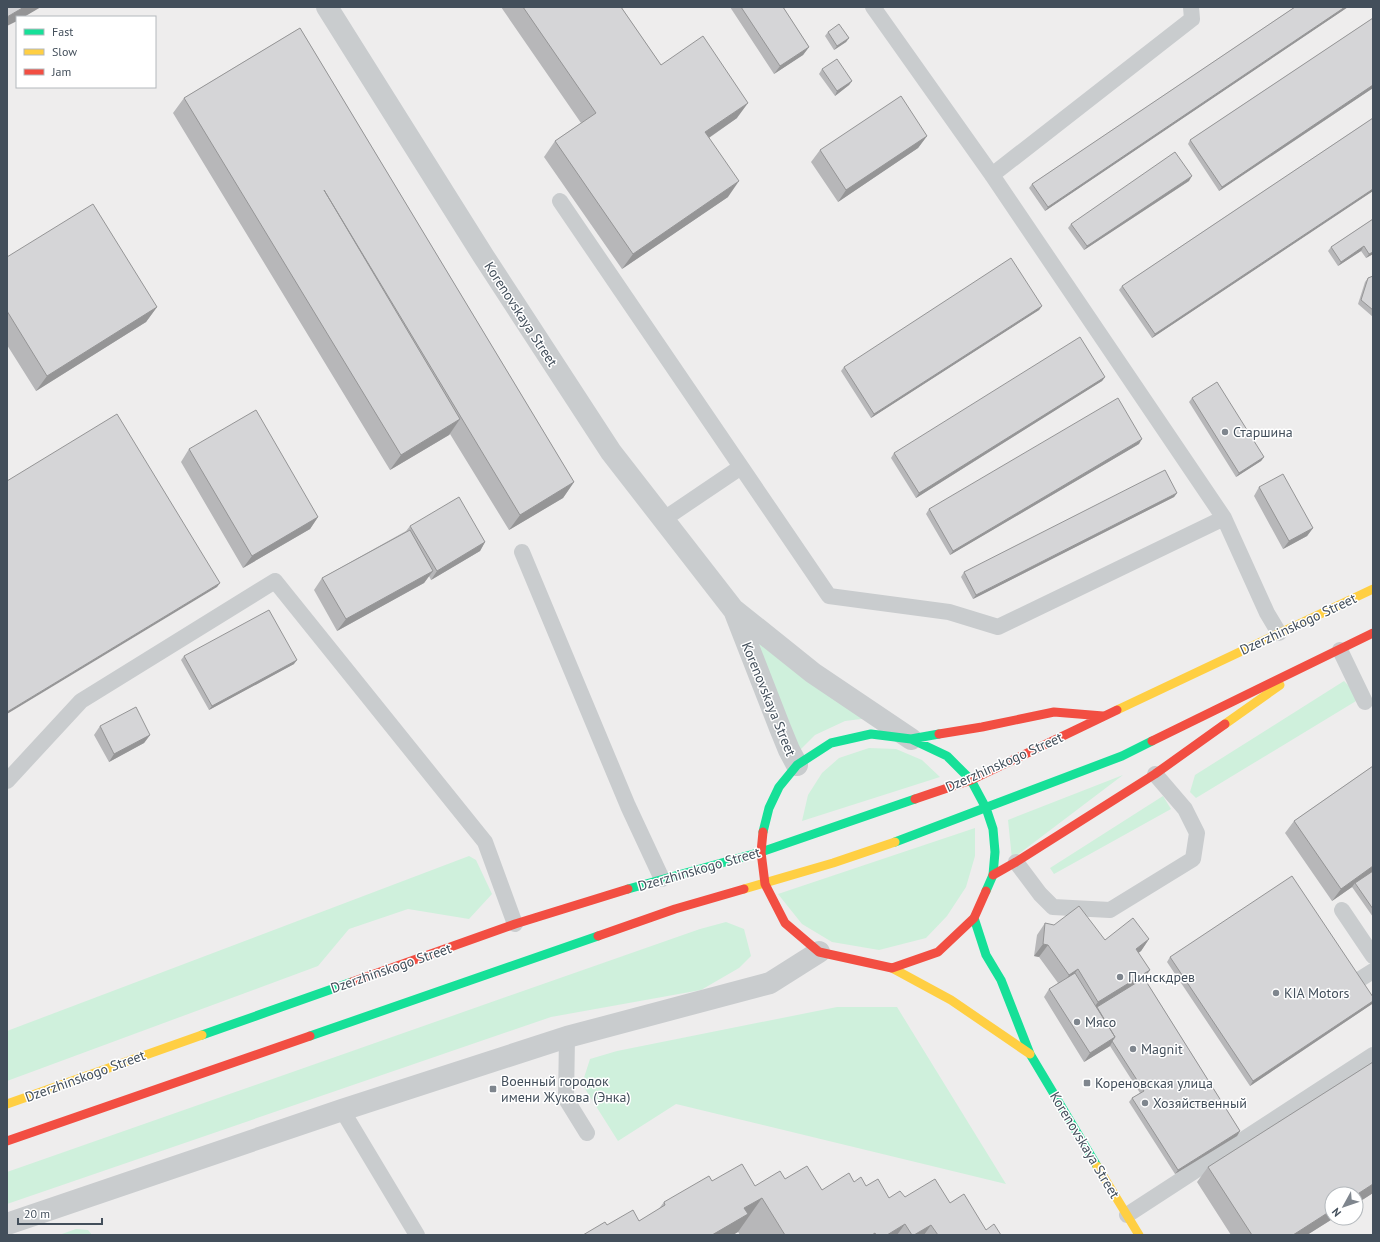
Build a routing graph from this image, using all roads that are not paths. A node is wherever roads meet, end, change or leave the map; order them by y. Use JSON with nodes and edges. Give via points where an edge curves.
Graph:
{"nodes":[{"id":1,"x":327,"y":7,"type":"edge"},
{"id":2,"x":873,"y":7,"type":"edge"},
{"id":3,"x":1191,"y":7,"type":"edge"},
{"id":4,"x":992,"y":175,"type":"junction"},
{"id":5,"x":560,"y":201,"type":"dead end"},
{"id":6,"x":742,"y":467,"type":"junction"},
{"id":7,"x":1224,"y":518,"type":"junction"},
{"id":8,"x":664,"y":519,"type":"junction"},
{"id":9,"x":522,"y":552,"type":"dead end"},
{"id":10,"x":1373,"y":589,"type":"edge"},
{"id":11,"x":733,"y":609,"type":"junction"},
{"id":12,"x":1279,"y":633,"type":"junction"},
{"id":13,"x":1373,"y":633,"type":"edge"},
{"id":14,"x":1340,"y":650,"type":"junction"},
{"id":15,"x":1307,"y":666,"type":"junction"},
{"id":16,"x":1365,"y":702,"type":"dead end"},
{"id":17,"x":1103,"y":716,"type":"junction"},
{"id":18,"x":911,"y":739,"type":"junction"},
{"id":19,"x":797,"y":765,"type":"junction"},
{"id":20,"x":1155,"y":774,"type":"junction"},
{"id":21,"x":971,"y":780,"type":"junction"},
{"id":22,"x":7,"y":781,"type":"edge"},
{"id":23,"x":986,"y":808,"type":"junction"},
{"id":24,"x":761,"y":852,"type":"junction"},
{"id":25,"x":1016,"y":862,"type":"junction"},
{"id":26,"x":993,"y":875,"type":"junction"},
{"id":27,"x":662,"y":879,"type":"junction"},
{"id":28,"x":765,"y":884,"type":"junction"},
{"id":29,"x":1342,"y":910,"type":"edge"},
{"id":30,"x":974,"y":918,"type":"junction"},
{"id":31,"x":516,"y":924,"type":"junction"},
{"id":32,"x":819,"y":952,"type":"junction"},
{"id":33,"x":1373,"y":956,"type":"edge"},
{"id":34,"x":892,"y":968,"type":"junction"},
{"id":35,"x":1373,"y":972,"type":"edge"},
{"id":36,"x":1357,"y":981,"type":"edge"},
{"id":37,"x":567,"y":1037,"type":"junction"},
{"id":38,"x":1030,"y":1054,"type":"junction"},
{"id":39,"x":1373,"y":1055,"type":"edge"},
{"id":40,"x":7,"y":1104,"type":"edge"},
{"id":41,"x":342,"y":1110,"type":"junction"},
{"id":42,"x":587,"y":1133,"type":"dead end"},
{"id":43,"x":7,"y":1142,"type":"edge"},
{"id":44,"x":1127,"y":1215,"type":"junction"},
{"id":45,"x":7,"y":1224,"type":"edge"},
{"id":46,"x":416,"y":1235,"type":"edge"},
{"id":47,"x":1139,"y":1235,"type":"edge"}],
"edges":[{"from":1,"to":8,"type":"street","name":"Korenovskaya Street","via":[[484,257],[611,452]]},
{"from":2,"to":4,"type":"lane"},
{"from":3,"to":4,"type":"lane","via":[[1192,19]]},
{"from":4,"to":7,"type":"lane"},
{"from":5,"to":6,"type":"lane"},
{"from":6,"to":7,"type":"lane","via":[[829,596],[949,612],[998,627]]},
{"from":6,"to":8,"type":"lane"},
{"from":7,"to":12,"type":"lane","via":[[1267,613]]},
{"from":8,"to":11,"type":"street","name":"Korenovskaya Street"},
{"from":9,"to":27,"type":"lane","via":[[628,806]]},
{"from":10,"to":12,"type":"main road","name":"Dzerzhinskogo Street"},
{"from":11,"to":18,"type":"street","name":"Korenovskaya Street","via":[[813,673]]},
{"from":11,"to":19,"type":"street","name":"Korenovskaya Street"},
{"from":12,"to":17,"type":"main road","name":"Dzerzhinskogo Street"},
{"from":13,"to":14,"type":"main road"},
{"from":14,"to":15,"type":"main road"},
{"from":14,"to":16,"type":"lane"},
{"from":15,"to":20,"type":"main road"},
{"from":15,"to":23,"type":"main road","via":[[1122,756]]},
{"from":17,"to":18,"type":"main road","via":[[1054,712]]},
{"from":17,"to":21,"type":"main road","name":"Dzerzhinskogo Street"},
{"from":18,"to":19,"type":"main road","via":[[871,734],[831,743]]},
{"from":18,"to":21,"type":"main road","name":"Korenovskaya Street","via":[[947,756]]},
{"from":19,"to":24,"type":"main road","name":"Korenovskaya Street","via":[[779,787],[769,808],[762,829]]},
{"from":20,"to":25,"type":"main road"},
{"from":20,"to":25,"type":"lane","via":[[1185,808],[1197,833],[1193,859],[1110,910],[1053,907]]},
{"from":21,"to":23,"type":"main road","name":"Korenovskaya Street"},
{"from":21,"to":24,"type":"main road","name":"Dzerzhinskogo Street"},
{"from":22,"to":31,"type":"lane","via":[[81,701],[275,581],[485,842]]},
{"from":23,"to":26,"type":"main road","name":"Korenovskaya Street","via":[[993,829]]},
{"from":23,"to":28,"type":"main road","via":[[866,852]]},
{"from":24,"to":27,"type":"main road","name":"Dzerzhinskogo Street"},
{"from":24,"to":28,"type":"main road","name":"Korenovskaya Street"},
{"from":25,"to":26,"type":"main road"},
{"from":26,"to":30,"type":"main road"},
{"from":27,"to":31,"type":"main road","name":"Dzerzhinskogo Street"},
{"from":28,"to":32,"type":"main road","name":"Korenovskaya Street","via":[[785,923]]},
{"from":28,"to":43,"type":"main road","via":[[674,909]]},
{"from":29,"to":33,"type":"lane"},
{"from":30,"to":34,"type":"main road","via":[[938,952]]},
{"from":30,"to":38,"type":"main road","name":"Korenovskaya Street","via":[[986,955],[1001,980]]},
{"from":31,"to":40,"type":"main road","name":"Dzerzhinskogo Street"},
{"from":32,"to":34,"type":"main road"},
{"from":32,"to":37,"type":"street","via":[[770,983]]},
{"from":34,"to":38,"type":"main road","name":"Korenovskaya Street","via":[[951,1000]]},
{"from":35,"to":36,"type":"lane"},
{"from":37,"to":41,"type":"street"},
{"from":37,"to":42,"type":"lane","via":[[566,1099]]},
{"from":38,"to":44,"type":"main road","name":"Korenovskaya Street"},
{"from":39,"to":44,"type":"lane"},
{"from":41,"to":45,"type":"street"},
{"from":41,"to":46,"type":"lane"},
{"from":44,"to":47,"type":"main road","name":"Korenovskaya Street"}]}
